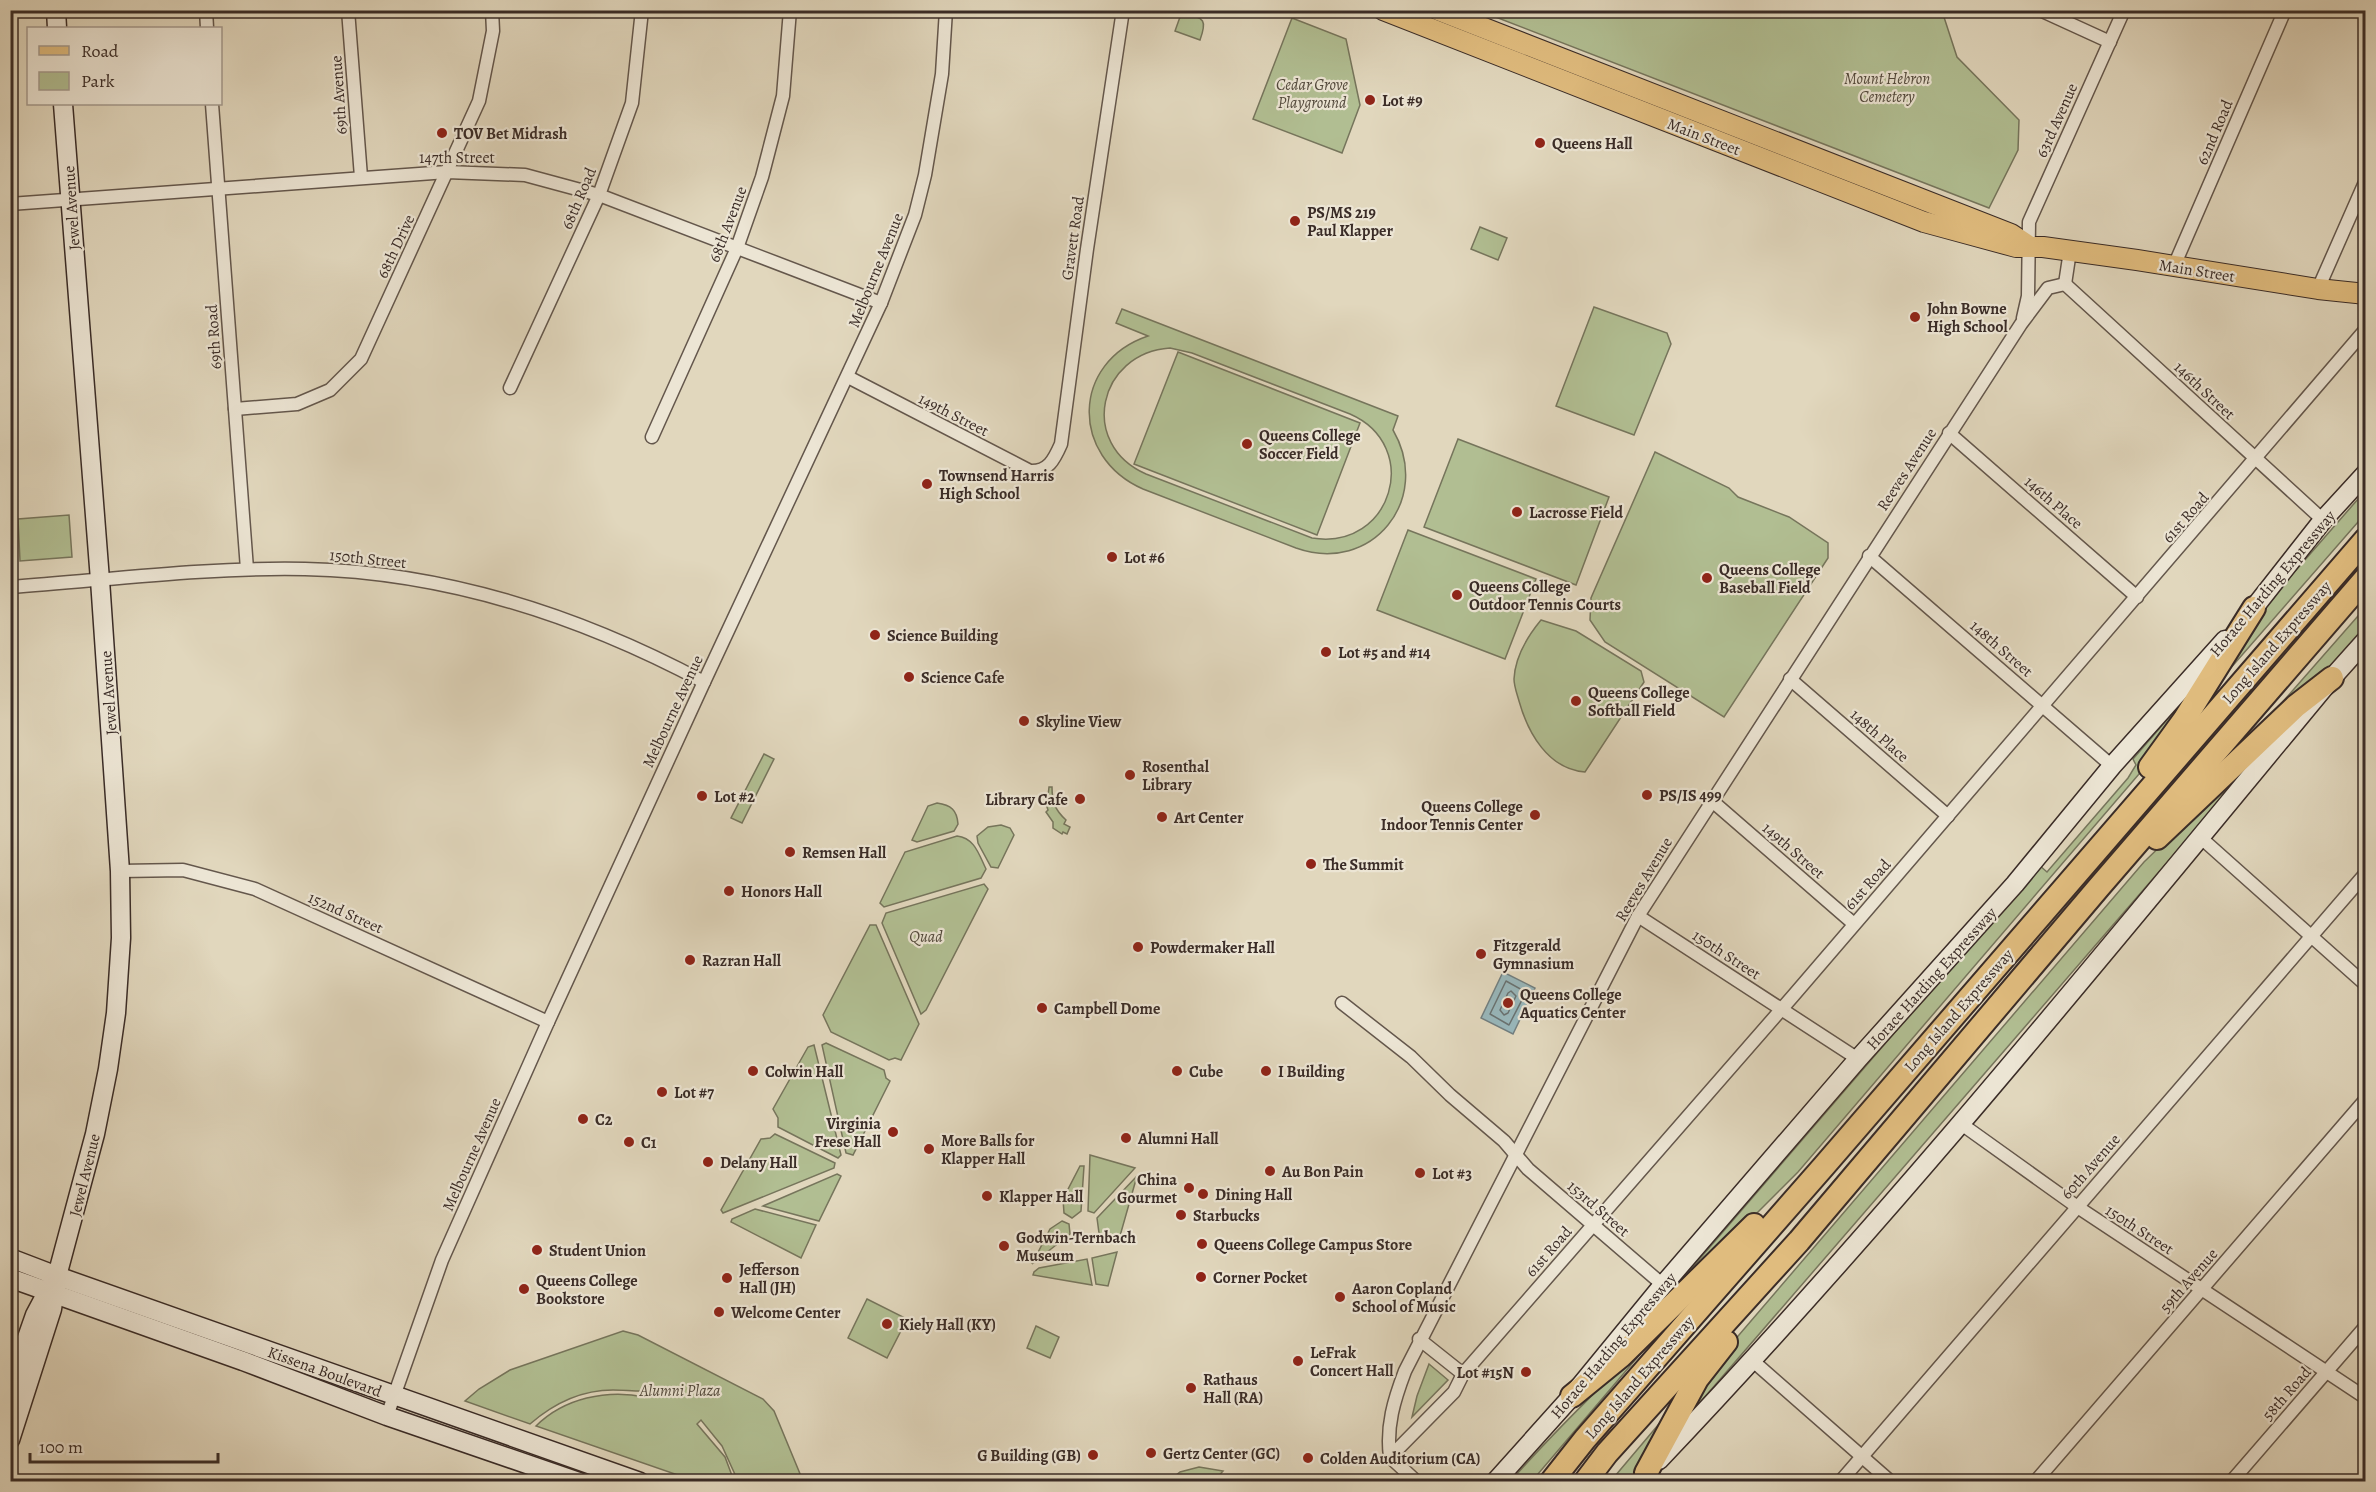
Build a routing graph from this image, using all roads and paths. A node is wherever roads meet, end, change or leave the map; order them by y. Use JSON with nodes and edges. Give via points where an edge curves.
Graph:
{"nodes":[{"id":1,"x":56,"y":10,"type":"edge"},
{"id":2,"x":206,"y":10,"type":"edge"},
{"id":3,"x":348,"y":10,"type":"edge"},
{"id":4,"x":492,"y":10,"type":"edge"},
{"id":5,"x":642,"y":10,"type":"edge"},
{"id":6,"x":790,"y":10,"type":"edge"},
{"id":7,"x":946,"y":10,"type":"edge"},
{"id":8,"x":1123,"y":10,"type":"edge"},
{"id":9,"x":1383,"y":10,"type":"edge"},
{"id":10,"x":1438,"y":10,"type":"edge"},
{"id":11,"x":2040,"y":10,"type":"edge"},
{"id":12,"x":2124,"y":10,"type":"edge"},
{"id":13,"x":2285,"y":10,"type":"edge"},
{"id":14,"x":57,"y":27,"type":"edge"},
{"id":15,"x":207,"y":27,"type":"edge"},
{"id":16,"x":2110,"y":42,"type":"junction"},
{"id":17,"x":63,"y":105,"type":"edge"},
{"id":18,"x":212,"y":105,"type":"edge"},
{"id":19,"x":447,"y":172,"type":"junction"},
{"id":20,"x":361,"y":177,"type":"junction"},
{"id":21,"x":2366,"y":180,"type":"edge"},
{"id":22,"x":218,"y":188,"type":"junction"},
{"id":23,"x":599,"y":195,"type":"junction"},
{"id":24,"x":70,"y":199,"type":"junction"},
{"id":25,"x":10,"y":204,"type":"edge"},
{"id":26,"x":2028,"y":246,"type":"junction"},
{"id":27,"x":737,"y":248,"type":"junction"},
{"id":28,"x":2070,"y":251,"type":"junction"},
{"id":29,"x":2174,"y":266,"type":"junction"},
{"id":30,"x":2065,"y":284,"type":"junction"},
{"id":31,"x":2318,"y":289,"type":"junction"},
{"id":32,"x":2366,"y":294,"type":"edge"},
{"id":33,"x":881,"y":303,"type":"junction"},
{"id":34,"x":2021,"y":324,"type":"junction"},
{"id":35,"x":2366,"y":329,"type":"edge"},
{"id":36,"x":848,"y":377,"type":"junction"},
{"id":37,"x":510,"y":388,"type":"dead end"},
{"id":38,"x":235,"y":409,"type":"junction"},
{"id":39,"x":1949,"y":433,"type":"junction"},
{"id":40,"x":652,"y":437,"type":"dead end"},
{"id":41,"x":2256,"y":459,"type":"junction"},
{"id":42,"x":1047,"y":468,"type":"joint"},
{"id":43,"x":2366,"y":473,"type":"edge"},
{"id":44,"x":2323,"y":520,"type":"junction"},
{"id":45,"x":2366,"y":539,"type":"edge"},
{"id":46,"x":1869,"y":556,"type":"junction"},
{"id":47,"x":247,"y":569,"type":"junction"},
{"id":48,"x":2366,"y":578,"type":"edge"},
{"id":49,"x":100,"y":580,"type":"junction"},
{"id":50,"x":10,"y":587,"type":"edge"},
{"id":51,"x":2137,"y":597,"type":"junction"},
{"id":52,"x":2254,"y":608,"type":"junction"},
{"id":53,"x":2366,"y":640,"type":"edge"},
{"id":54,"x":2332,"y":678,"type":"junction"},
{"id":55,"x":1790,"y":679,"type":"junction"},
{"id":56,"x":704,"y":682,"type":"junction"},
{"id":57,"x":2043,"y":706,"type":"junction"},
{"id":58,"x":2112,"y":766,"type":"junction"},
{"id":59,"x":1711,"y":800,"type":"junction"},
{"id":60,"x":1948,"y":816,"type":"junction"},
{"id":61,"x":2200,"y":837,"type":"junction"},
{"id":62,"x":120,"y":871,"type":"junction"},
{"id":63,"x":2366,"y":873,"type":"edge"},
{"id":64,"x":2074,"y":875,"type":"junction"},
{"id":65,"x":2099,"y":887,"type":"junction"},
{"id":66,"x":1638,"y":916,"type":"junction"},
{"id":67,"x":1854,"y":924,"type":"junction"},
{"id":68,"x":2310,"y":937,"type":"junction"},
{"id":69,"x":2366,"y":985,"type":"edge"},
{"id":70,"x":1342,"y":1004,"type":"dead end"},
{"id":71,"x":1781,"y":1010,"type":"junction"},
{"id":72,"x":548,"y":1022,"type":"junction"},
{"id":73,"x":1858,"y":1059,"type":"junction"},
{"id":74,"x":2366,"y":1100,"type":"edge"},
{"id":75,"x":1960,"y":1123,"type":"junction"},
{"id":76,"x":1515,"y":1154,"type":"junction"},
{"id":77,"x":1824,"y":1166,"type":"junction"},
{"id":78,"x":2076,"y":1206,"type":"junction"},
{"id":79,"x":1593,"y":1225,"type":"junction"},
{"id":80,"x":1799,"y":1241,"type":"junction"},
{"id":81,"x":10,"y":1258,"type":"edge"},
{"id":82,"x":57,"y":1276,"type":"junction"},
{"id":83,"x":10,"y":1278,"type":"edge"},
{"id":84,"x":1664,"y":1285,"type":"junction"},
{"id":85,"x":2201,"y":1289,"type":"junction"},
{"id":86,"x":50,"y":1293,"type":"junction"},
{"id":87,"x":2366,"y":1326,"type":"edge"},
{"id":88,"x":1419,"y":1339,"type":"junction"},
{"id":89,"x":1753,"y":1361,"type":"junction"},
{"id":90,"x":2326,"y":1372,"type":"junction"},
{"id":91,"x":1463,"y":1374,"type":"junction"},
{"id":92,"x":10,"y":1386,"type":"edge"},
{"id":93,"x":394,"y":1396,"type":"junction"},
{"id":94,"x":1572,"y":1396,"type":"junction"},
{"id":95,"x":2366,"y":1398,"type":"edge"},
{"id":96,"x":387,"y":1416,"type":"junction"},
{"id":97,"x":10,"y":1440,"type":"edge"},
{"id":98,"x":1862,"y":1456,"type":"junction"},
{"id":99,"x":1390,"y":1457,"type":"junction"},
{"id":100,"x":1643,"y":1478,"type":"edge"},
{"id":101,"x":579,"y":1482,"type":"edge"},
{"id":102,"x":640,"y":1482,"type":"edge"},
{"id":103,"x":1417,"y":1482,"type":"edge"},
{"id":104,"x":1495,"y":1482,"type":"edge"},
{"id":105,"x":1551,"y":1482,"type":"edge"},
{"id":106,"x":1585,"y":1482,"type":"edge"},
{"id":107,"x":1840,"y":1482,"type":"edge"},
{"id":108,"x":1892,"y":1482,"type":"edge"},
{"id":109,"x":2035,"y":1482,"type":"edge"},
{"id":110,"x":2231,"y":1482,"type":"edge"}],
"edges":[{"from":1,"to":14,"type":"main road"},
{"from":2,"to":15,"type":"street"},
{"from":3,"to":20,"type":"street","name":"69th Avenue"},
{"from":4,"to":19,"type":"street","name":"68th Drive","via":[[493,31],[478,101]]},
{"from":5,"to":23,"type":"street","name":"68th Road","via":[[632,103]]},
{"from":6,"to":27,"type":"street","name":"68th Avenue","via":[[777,124]]},
{"from":7,"to":33,"type":"street","name":"Melbourne Avenue","via":[[942,74],[925,175],[915,215]]},
{"from":8,"to":42,"type":"street","name":"Gravett Road","via":[[1061,444]]},
{"from":9,"to":26,"type":"main road","name":"Main Street","via":[[1924,222],[2006,246]]},
{"from":10,"to":26,"type":"main road","name":"Main Street","via":[[2012,234]]},
{"from":11,"to":16,"type":"street"},
{"from":12,"to":16,"type":"street","name":"63rd Avenue"},
{"from":13,"to":29,"type":"street","name":"62nd Road"},
{"from":16,"to":26,"type":"street","name":"63rd Avenue","via":[[2029,222]]},
{"from":17,"to":24,"type":"main road","name":"Jewel Avenue"},
{"from":18,"to":22,"type":"street","name":"69th Road"},
{"from":19,"to":20,"type":"street","name":"147th Street"},
{"from":19,"to":23,"type":"street","name":"147th Street","via":[[525,175]]},
{"from":19,"to":38,"type":"street","name":"68th Drive","via":[[361,359],[330,390],[297,404]]},
{"from":20,"to":22,"type":"street","name":"147th Street"},
{"from":21,"to":31,"type":"street"},
{"from":22,"to":24,"type":"street","name":"147th Street"},
{"from":22,"to":38,"type":"street","name":"69th Road"},
{"from":23,"to":27,"type":"street","name":"147th Street"},
{"from":23,"to":37,"type":"street","name":"68th Road"},
{"from":24,"to":25,"type":"street","name":"147th Street"},
{"from":24,"to":49,"type":"main road","name":"Jewel Avenue"},
{"from":26,"to":28,"type":"main road","name":"Main Street"},
{"from":26,"to":34,"type":"street","name":"Reeves Avenue","via":[[2028,296]]},
{"from":27,"to":33,"type":"street","name":"147th Street"},
{"from":27,"to":40,"type":"street","name":"68th Avenue"},
{"from":28,"to":29,"type":"main road","name":"Main Street"},
{"from":28,"to":30,"type":"street"},
{"from":29,"to":31,"type":"main road","name":"Main Street"},
{"from":30,"to":34,"type":"street","name":"Reeves Avenue","via":[[2048,288]]},
{"from":30,"to":41,"type":"street","name":"146th Street"},
{"from":31,"to":32,"type":"main road","name":"Main Street"},
{"from":33,"to":36,"type":"street","name":"Melbourne Avenue"},
{"from":34,"to":39,"type":"street","name":"Reeves Avenue"},
{"from":35,"to":41,"type":"street","name":"61st Road"},
{"from":36,"to":42,"type":"street","name":"149th Street","via":[[1030,471]]},
{"from":36,"to":56,"type":"street","name":"Melbourne Avenue"},
{"from":38,"to":47,"type":"street","name":"69th Road"},
{"from":39,"to":46,"type":"street","name":"Reeves Avenue"},
{"from":39,"to":51,"type":"street","name":"146th Place"},
{"from":41,"to":44,"type":"street","name":"146th Street"},
{"from":41,"to":51,"type":"street","name":"61st Road"},
{"from":43,"to":44,"type":"main road","name":"Horace Harding Expressway"},
{"from":44,"to":52,"type":"main road","name":"Horace Harding Expressway"},
{"from":45,"to":64,"type":"highway","name":"Long Island Expressway"},
{"from":46,"to":55,"type":"street","name":"Reeves Avenue"},
{"from":46,"to":57,"type":"street","name":"148th Street"},
{"from":47,"to":49,"type":"street","name":"150th Street"},
{"from":47,"to":56,"type":"street","name":"150th Street","via":[[375,574],[491,595],[592,628]]},
{"from":48,"to":65,"type":"highway","name":"Long Island Expressway"},
{"from":49,"to":50,"type":"street","name":"150th Street"},
{"from":49,"to":62,"type":"main road","name":"Jewel Avenue"},
{"from":51,"to":57,"type":"street","name":"61st Road"},
{"from":52,"to":58,"type":"main road","name":"Horace Harding Expressway"},
{"from":52,"to":64,"type":"highway","via":[[2184,720]]},
{"from":53,"to":54,"type":"main road"},
{"from":54,"to":61,"type":"main road"},
{"from":54,"to":65,"type":"highway","via":[[2296,706],[2167,830]]},
{"from":55,"to":59,"type":"street","name":"Reeves Avenue"},
{"from":55,"to":60,"type":"street","name":"148th Place"},
{"from":56,"to":72,"type":"street","name":"Melbourne Avenue"},
{"from":57,"to":58,"type":"street","name":"148th Street"},
{"from":57,"to":60,"type":"street","name":"61st Road"},
{"from":58,"to":73,"type":"main road","name":"Horace Harding Expressway","via":[[2015,884]]},
{"from":59,"to":66,"type":"street","name":"Reeves Avenue"},
{"from":59,"to":67,"type":"street","name":"149th Street"},
{"from":60,"to":67,"type":"street","name":"61st Road"},
{"from":61,"to":68,"type":"street"},
{"from":61,"to":75,"type":"main road"},
{"from":62,"to":72,"type":"street","name":"152nd Street","via":[[183,870],[255,889]]},
{"from":62,"to":82,"type":"main road","name":"Jewel Avenue","via":[[119,976],[108,1069]]},
{"from":63,"to":68,"type":"street","name":"60th Avenue"},
{"from":64,"to":77,"type":"highway","name":"Long Island Expressway"},
{"from":65,"to":80,"type":"highway","name":"Long Island Expressway"},
{"from":66,"to":71,"type":"street","name":"150th Street"},
{"from":66,"to":76,"type":"street","name":"Reeves Avenue"},
{"from":67,"to":71,"type":"street","name":"61st Road"},
{"from":68,"to":69,"type":"street"},
{"from":68,"to":78,"type":"street","name":"60th Avenue"},
{"from":70,"to":76,"type":"street","name":"153rd Street","via":[[1411,1057]]},
{"from":71,"to":73,"type":"street","name":"150th Street"},
{"from":71,"to":79,"type":"street","name":"61st Road"},
{"from":72,"to":93,"type":"street","name":"Melbourne Avenue","via":[[442,1260]]},
{"from":73,"to":84,"type":"main road","name":"Horace Harding Expressway"},
{"from":74,"to":85,"type":"street","name":"59th Avenue"},
{"from":75,"to":78,"type":"street","name":"150th Street"},
{"from":75,"to":89,"type":"main road"},
{"from":76,"to":79,"type":"street","name":"153rd Street"},
{"from":76,"to":88,"type":"street","name":"Reeves Avenue"},
{"from":77,"to":94,"type":"highway","via":[[1762,1217],[1621,1356]]},
{"from":77,"to":105,"type":"highway","name":"Long Island Expressway","via":[[1584,1439]]},
{"from":78,"to":85,"type":"street","name":"150th Street"},
{"from":78,"to":98,"type":"street","name":"60th Avenue"},
{"from":79,"to":84,"type":"street","name":"153rd Street"},
{"from":79,"to":91,"type":"street","name":"61st Road"},
{"from":80,"to":100,"type":"highway","via":[[1697,1379]]},
{"from":80,"to":106,"type":"highway","name":"Long Island Expressway"},
{"from":81,"to":82,"type":"main road","name":"Kissena Boulevard"},
{"from":82,"to":86,"type":"main road","name":"Jewel Avenue"},
{"from":82,"to":93,"type":"main road","name":"Kissena Boulevard"},
{"from":83,"to":86,"type":"main road","name":"Kissena Boulevard"},
{"from":84,"to":94,"type":"main road","name":"Horace Harding Expressway"},
{"from":85,"to":90,"type":"street","name":"150th Street"},
{"from":85,"to":109,"type":"street","name":"59th Avenue"},
{"from":86,"to":92,"type":"main road","name":"Jewel Avenue","via":[[34,1315]]},
{"from":86,"to":96,"type":"main road","name":"Kissena Boulevard"},
{"from":86,"to":97,"type":"main road","name":"Jewel Avenue","via":[[49,1320]]},
{"from":87,"to":90,"type":"street","name":"58th Road"},
{"from":88,"to":91,"type":"street"},
{"from":88,"to":99,"type":"street","name":"Reeves Avenue","via":[[1396,1395],[1387,1436]]},
{"from":89,"to":98,"type":"street"},
{"from":89,"to":100,"type":"main road"},
{"from":90,"to":95,"type":"street","name":"150th Street"},
{"from":90,"to":110,"type":"street","name":"58th Road"},
{"from":91,"to":99,"type":"street","name":"61st Road","via":[[1454,1392]]},
{"from":93,"to":96,"type":"street","name":"Melbourne Avenue"},
{"from":93,"to":102,"type":"main road","name":"Kissena Boulevard"},
{"from":94,"to":104,"type":"main road","name":"Horace Harding Expressway"},
{"from":96,"to":101,"type":"main road","name":"Kissena Boulevard"},
{"from":98,"to":107,"type":"street","name":"60th Avenue"},
{"from":98,"to":108,"type":"street"},
{"from":99,"to":103,"type":"street"}]}
